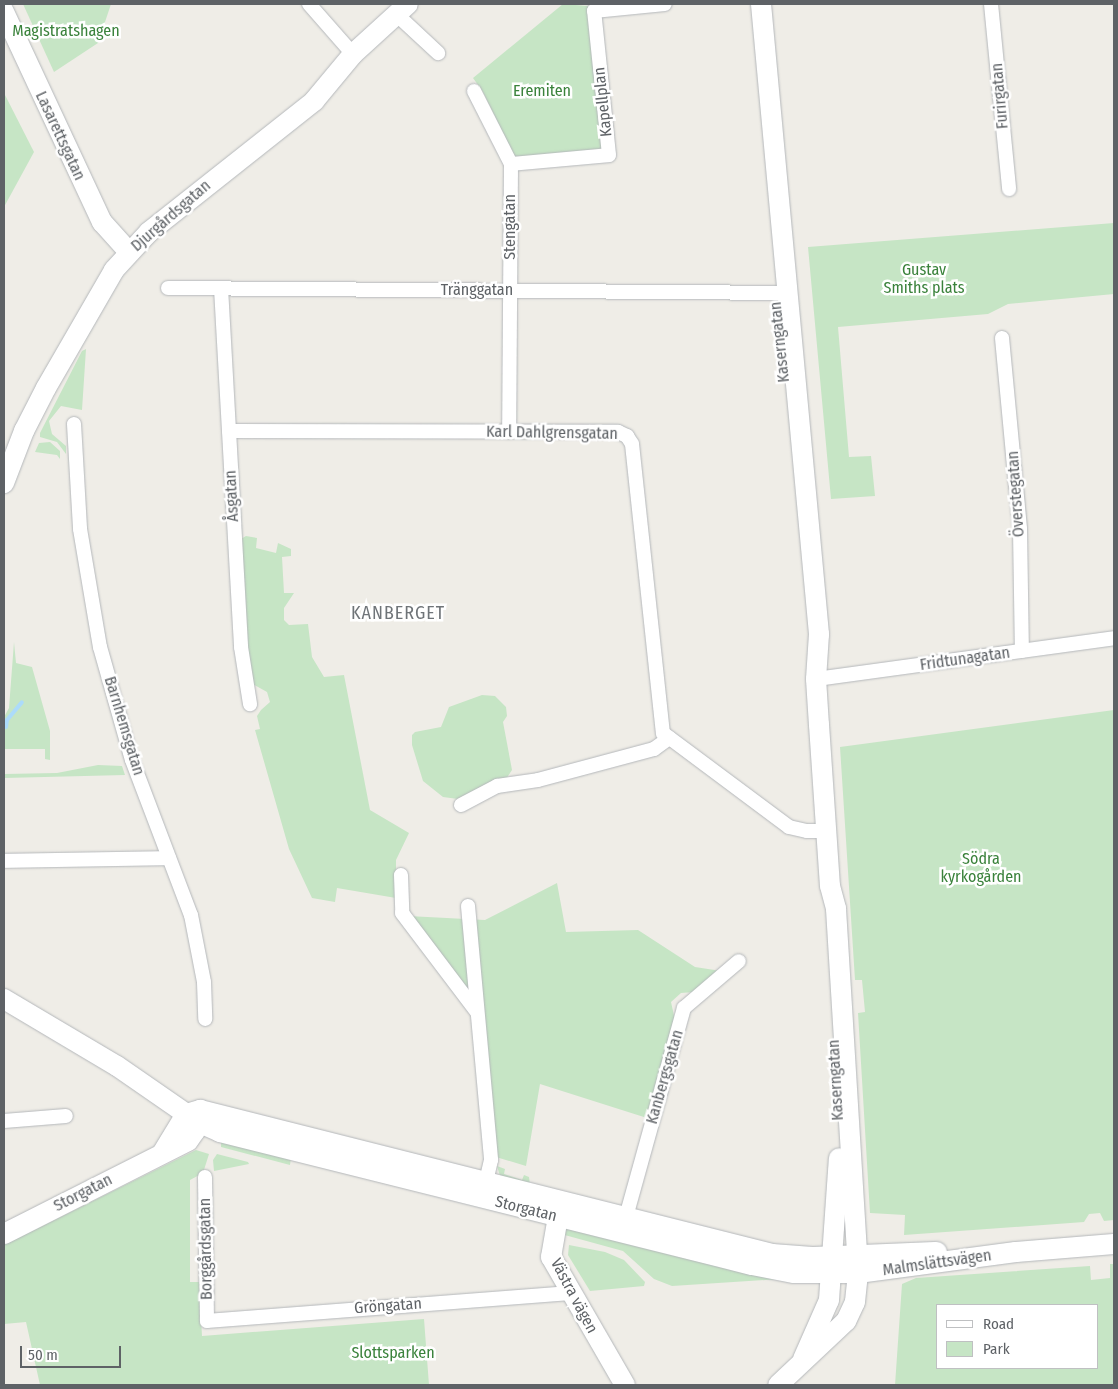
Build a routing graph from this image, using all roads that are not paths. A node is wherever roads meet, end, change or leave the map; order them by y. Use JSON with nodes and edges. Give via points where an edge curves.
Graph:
{"nodes":[{"id":1,"x":309,"y":4,"type":"edge"},
{"id":2,"x":665,"y":4,"type":"edge"},
{"id":3,"x":748,"y":4,"type":"edge"},
{"id":4,"x":761,"y":4,"type":"edge"},
{"id":5,"x":991,"y":4,"type":"edge"},
{"id":6,"x":402,"y":8,"type":"edge"},
{"id":7,"x":4,"y":12,"type":"edge"},
{"id":8,"x":438,"y":53,"type":"dead end"},
{"id":9,"x":353,"y":54,"type":"junction"},
{"id":10,"x":474,"y":92,"type":"dead end"},
{"id":11,"x":511,"y":164,"type":"junction"},
{"id":12,"x":1009,"y":189,"type":"dead end"},
{"id":13,"x":129,"y":252,"type":"junction"},
{"id":14,"x":168,"y":288,"type":"dead end"},
{"id":15,"x":221,"y":288,"type":"junction"},
{"id":16,"x":510,"y":291,"type":"junction"},
{"id":17,"x":780,"y":293,"type":"junction"},
{"id":18,"x":1002,"y":338,"type":"dead end"},
{"id":19,"x":74,"y":424,"type":"dead end"},
{"id":20,"x":229,"y":431,"type":"junction"},
{"id":21,"x":509,"y":432,"type":"junction"},
{"id":22,"x":4,"y":483,"type":"edge"},
{"id":23,"x":1114,"y":638,"type":"edge"},
{"id":24,"x":1022,"y":651,"type":"junction"},
{"id":25,"x":816,"y":679,"type":"junction"},
{"id":26,"x":250,"y":704,"type":"dead end"},
{"id":27,"x":669,"y":738,"type":"junction"},
{"id":28,"x":461,"y":805,"type":"dead end"},
{"id":29,"x":826,"y":831,"type":"junction"},
{"id":30,"x":169,"y":858,"type":"junction"},
{"id":31,"x":4,"y":861,"type":"edge"},
{"id":32,"x":401,"y":875,"type":"dead end"},
{"id":33,"x":830,"y":886,"type":"junction"},
{"id":34,"x":468,"y":906,"type":"dead end"},
{"id":35,"x":739,"y":961,"type":"dead end"},
{"id":36,"x":4,"y":999,"type":"edge"},
{"id":37,"x":477,"y":1012,"type":"junction"},
{"id":38,"x":205,"y":1019,"type":"dead end"},
{"id":39,"x":195,"y":1115,"type":"junction"},
{"id":40,"x":66,"y":1116,"type":"dead end"},
{"id":41,"x":4,"y":1121,"type":"edge"},
{"id":42,"x":205,"y":1178,"type":"dead end"},
{"id":43,"x":486,"y":1181,"type":"junction"},
{"id":44,"x":559,"y":1208,"type":"junction"},
{"id":45,"x":626,"y":1217,"type":"junction"},
{"id":46,"x":4,"y":1234,"type":"edge"},
{"id":47,"x":1114,"y":1244,"type":"edge"},
{"id":48,"x":845,"y":1264,"type":"junction"},
{"id":49,"x":570,"y":1293,"type":"junction"},
{"id":50,"x":207,"y":1321,"type":"joint"},
{"id":51,"x":803,"y":1359,"type":"junction"},
{"id":52,"x":625,"y":1385,"type":"edge"},
{"id":53,"x":778,"y":1385,"type":"edge"}],
"edges":[{"from":1,"to":9,"type":"street"},
{"from":2,"to":11,"type":"street","name":"Kapellplan","via":[[594,11],[609,155]]},
{"from":3,"to":17,"type":"main road","name":"Kaserngatan"},
{"from":4,"to":17,"type":"main road","name":"Kaserngatan"},
{"from":5,"to":12,"type":"street","name":"Furirgatan"},
{"from":6,"to":8,"type":"street"},
{"from":6,"to":9,"type":"main road","name":"Djurgårdsgatan"},
{"from":7,"to":13,"type":"main road","name":"Lasarettsgatan","via":[[94,208],[108,231]]},
{"from":9,"to":13,"type":"main road","name":"Djurgårdsgatan","via":[[314,101],[156,226]]},
{"from":10,"to":11,"type":"street","name":"Stengatan"},
{"from":11,"to":16,"type":"street","name":"Stengatan"},
{"from":13,"to":22,"type":"main road","name":"Djurgårdsgatan","via":[[114,270],[69,343],[24,431]]},
{"from":14,"to":15,"type":"street","name":"Tränggatan"},
{"from":15,"to":16,"type":"street","name":"Tränggatan"},
{"from":15,"to":20,"type":"street","name":"Åsgatan"},
{"from":16,"to":17,"type":"street","name":"Tränggatan"},
{"from":16,"to":21,"type":"street","name":"Stengatan"},
{"from":17,"to":25,"type":"main road","name":"Kaserngatan","via":[[819,634]]},
{"from":18,"to":24,"type":"street","name":"Överstegatan","via":[[1020,529]]},
{"from":19,"to":30,"type":"street","name":"Barnhemsgatan","via":[[80,529],[100,646],[132,760]]},
{"from":20,"to":21,"type":"street","name":"Karl Dahlgrensgatan"},
{"from":20,"to":26,"type":"street","name":"Åsgatan","via":[[241,647]]},
{"from":21,"to":27,"type":"street","name":"Karl Dahlgrensgatan","via":[[618,432],[630,439],[662,733]]},
{"from":23,"to":24,"type":"street","name":"Fridtunagatan"},
{"from":24,"to":25,"type":"street","name":"Fridtunagatan"},
{"from":25,"to":29,"type":"main road","name":"Kaserngatan"},
{"from":27,"to":28,"type":"street","via":[[654,749],[538,780],[497,786]]},
{"from":27,"to":29,"type":"street","via":[[790,827]]},
{"from":29,"to":33,"type":"main road","name":"Kaserngatan"},
{"from":30,"to":31,"type":"street"},
{"from":30,"to":38,"type":"street","name":"Barnhemsgatan","via":[[191,915],[198,947]]},
{"from":32,"to":37,"type":"street","via":[[402,913]]},
{"from":33,"to":48,"type":"main road","name":"Kaserngatan","via":[[826,910]]},
{"from":33,"to":48,"type":"main road","name":"Kaserngatan","via":[[836,909]]},
{"from":34,"to":37,"type":"street"},
{"from":35,"to":45,"type":"street","name":"Kanbergsgatan","via":[[684,1008]]},
{"from":36,"to":39,"type":"main road"},
{"from":37,"to":43,"type":"street","via":[[490,1160]]},
{"from":39,"to":43,"type":"main road","name":"Storgatan"},
{"from":39,"to":44,"type":"main road","name":"Storgatan","via":[[220,1132]]},
{"from":39,"to":46,"type":"main road","name":"Storgatan","via":[[163,1152]]},
{"from":40,"to":41,"type":"street"},
{"from":42,"to":50,"type":"street","name":"Borggårdsgatan"},
{"from":43,"to":44,"type":"main road","name":"Storgatan"},
{"from":44,"to":45,"type":"main road","name":"Storgatan"},
{"from":44,"to":48,"type":"main road","name":"Storgatan","via":[[771,1270]]},
{"from":44,"to":49,"type":"main road","name":"Västra vägen","via":[[551,1257]]},
{"from":45,"to":48,"type":"main road","name":"Storgatan","via":[[772,1254]]},
{"from":47,"to":48,"type":"main road","name":"Malmslättsvägen"},
{"from":48,"to":51,"type":"main road"},
{"from":48,"to":51,"type":"main road","via":[[854,1307],[829,1341]]},
{"from":49,"to":50,"type":"street","name":"Gröngatan"},
{"from":49,"to":52,"type":"main road","name":"Västra vägen"},
{"from":51,"to":53,"type":"main road"}]}
